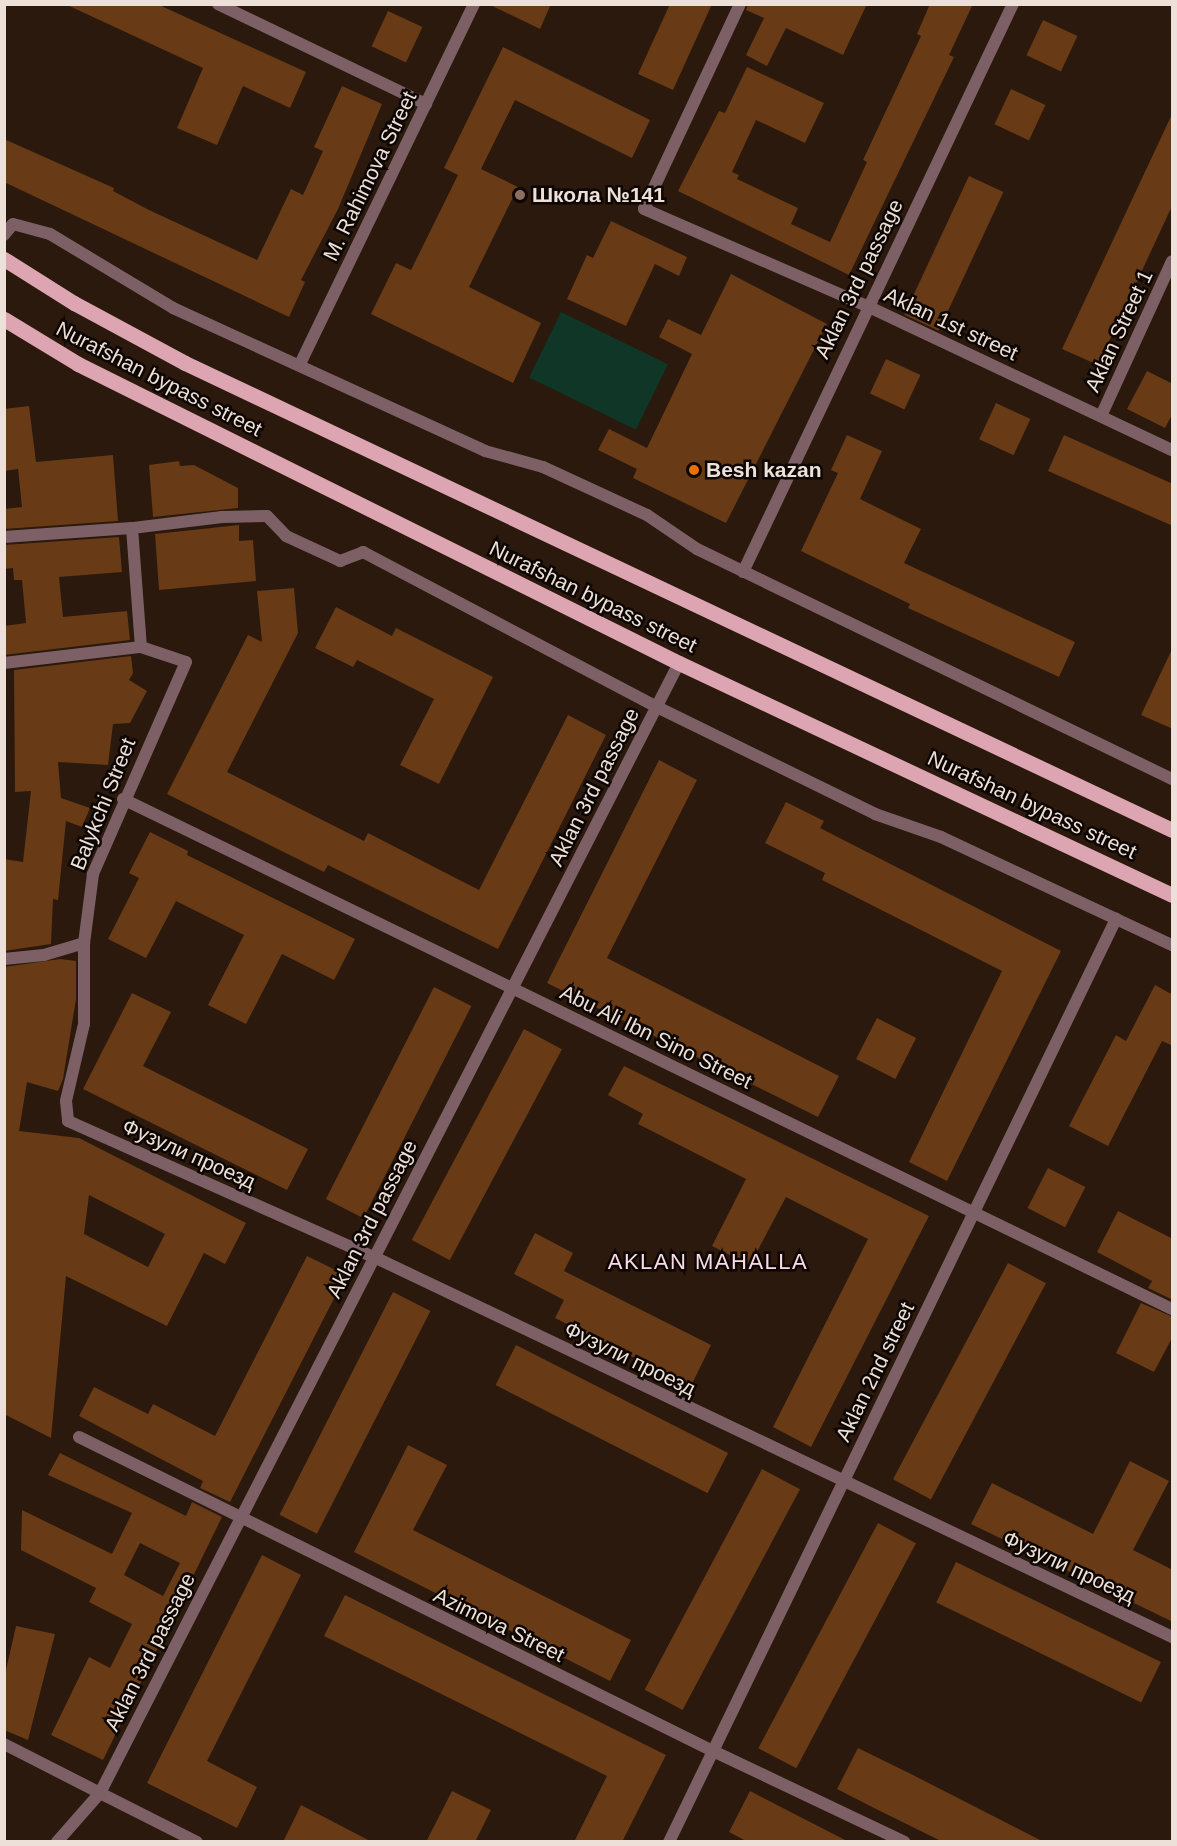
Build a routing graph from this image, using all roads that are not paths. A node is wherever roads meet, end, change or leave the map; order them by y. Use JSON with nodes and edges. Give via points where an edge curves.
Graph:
{"nodes":[{"id":1,"x":218,"y":4,"type":"edge"},
{"id":2,"x":474,"y":4,"type":"edge"},
{"id":3,"x":740,"y":4,"type":"edge"},
{"id":4,"x":1013,"y":4,"type":"edge"},
{"id":5,"x":426,"y":104,"type":"junction"},
{"id":6,"x":4,"y":235,"type":"edge"},
{"id":7,"x":4,"y":259,"type":"edge"},
{"id":8,"x":1173,"y":261,"type":"edge"},
{"id":9,"x":867,"y":306,"type":"junction"},
{"id":10,"x":4,"y":319,"type":"edge"},
{"id":11,"x":300,"y":364,"type":"junction"},
{"id":12,"x":1101,"y":416,"type":"junction"},
{"id":13,"x":1173,"y":450,"type":"edge"},
{"id":14,"x":132,"y":528,"type":"junction"},
{"id":15,"x":4,"y":537,"type":"edge"},
{"id":16,"x":743,"y":572,"type":"junction"},
{"id":17,"x":141,"y":647,"type":"junction"},
{"id":18,"x":4,"y":663,"type":"edge"},
{"id":19,"x":679,"y":663,"type":"junction"},
{"id":20,"x":657,"y":707,"type":"junction"},
{"id":21,"x":1173,"y":779,"type":"edge"},
{"id":22,"x":123,"y":799,"type":"junction"},
{"id":23,"x":1173,"y":830,"type":"edge"},
{"id":24,"x":1173,"y":895,"type":"edge"},
{"id":25,"x":1116,"y":919,"type":"junction"},
{"id":26,"x":84,"y":943,"type":"junction"},
{"id":27,"x":1173,"y":945,"type":"edge"},
{"id":28,"x":4,"y":959,"type":"edge"},
{"id":29,"x":513,"y":988,"type":"junction"},
{"id":30,"x":68,"y":1121,"type":"joint"},
{"id":31,"x":973,"y":1213,"type":"junction"},
{"id":32,"x":374,"y":1257,"type":"junction"},
{"id":33,"x":1173,"y":1309,"type":"edge"},
{"id":34,"x":79,"y":1437,"type":"dead end"},
{"id":35,"x":843,"y":1482,"type":"junction"},
{"id":36,"x":241,"y":1519,"type":"junction"},
{"id":37,"x":1173,"y":1637,"type":"edge"},
{"id":38,"x":4,"y":1744,"type":"edge"},
{"id":39,"x":713,"y":1751,"type":"junction"},
{"id":40,"x":100,"y":1793,"type":"junction"},
{"id":41,"x":57,"y":1842,"type":"edge"},
{"id":42,"x":196,"y":1842,"type":"edge"},
{"id":43,"x":669,"y":1842,"type":"edge"},
{"id":44,"x":905,"y":1842,"type":"edge"}],
"edges":[{"from":1,"to":5,"type":"street"},
{"from":2,"to":5,"type":"street","name":"M. Rahimova Street"},
{"from":3,"to":9,"type":"street","name":"Aklan 1st street","via":[[644,209]]},
{"from":4,"to":9,"type":"street","name":"Аklаn 3rd passage"},
{"from":5,"to":11,"type":"street","name":"M. Rahimova Street"},
{"from":6,"to":11,"type":"street","via":[[13,224],[50,234],[173,308]]},
{"from":7,"to":23,"type":"main road","name":"Nurafshan bypass street","via":[[185,363]]},
{"from":8,"to":12,"type":"street","name":"Аklаn Street 1"},
{"from":9,"to":12,"type":"street","name":"Aklan 1st street"},
{"from":9,"to":16,"type":"street","name":"Аklаn 3rd passage"},
{"from":10,"to":19,"type":"main road","name":"Nurafshan bypass street","via":[[78,364]]},
{"from":11,"to":16,"type":"street","via":[[485,451],[543,467],[647,515],[697,549]]},
{"from":12,"to":13,"type":"street","name":"Aklan 1st street"},
{"from":14,"to":15,"type":"street"},
{"from":14,"to":17,"type":"street"},
{"from":14,"to":20,"type":"street","via":[[267,516],[286,536],[340,561],[363,552]]},
{"from":16,"to":21,"type":"street"},
{"from":17,"to":18,"type":"street","name":"Balykchi Street"},
{"from":17,"to":22,"type":"street","name":"Balykchi Street","via":[[186,662]]},
{"from":19,"to":20,"type":"street","name":"Аklаn 3rd passage"},
{"from":19,"to":24,"type":"main road","name":"Nurafshan bypass street"},
{"from":20,"to":25,"type":"street","via":[[874,814],[941,837]]},
{"from":20,"to":29,"type":"street","name":"Аklаn 3rd passage"},
{"from":22,"to":26,"type":"street","name":"Balykchi Street","via":[[93,874]]},
{"from":22,"to":29,"type":"street","name":"Abu Ali Ibn Sino Street"},
{"from":25,"to":27,"type":"street"},
{"from":25,"to":31,"type":"street","name":"Аklаn 2nd street"},
{"from":26,"to":28,"type":"street","via":[[44,955]]},
{"from":26,"to":30,"type":"street","name":"Balykchi Street","via":[[84,1024],[66,1101]]},
{"from":29,"to":31,"type":"street","name":"Abu Ali Ibn Sino Street"},
{"from":29,"to":32,"type":"street","name":"Аklаn 3rd passage"},
{"from":30,"to":32,"type":"street","name":"Фузули проезд"},
{"from":31,"to":33,"type":"street","name":"Abu Ali Ibn Sino Street"},
{"from":31,"to":35,"type":"street","name":"Аklаn 2nd street"},
{"from":32,"to":35,"type":"street","name":"Фузули проезд"},
{"from":32,"to":36,"type":"street","name":"Аklаn 3rd passage"},
{"from":34,"to":36,"type":"street","name":"Azimova Street"},
{"from":35,"to":37,"type":"street","name":"Фузули проезд"},
{"from":35,"to":39,"type":"street","name":"Аklаn 2nd street"},
{"from":36,"to":39,"type":"street","name":"Azimova Street"},
{"from":36,"to":40,"type":"street","name":"Аklаn 3rd passage"},
{"from":38,"to":40,"type":"street"},
{"from":39,"to":43,"type":"street","name":"Аklаn 2nd street"},
{"from":39,"to":44,"type":"street","name":"Azimova Street"},
{"from":40,"to":41,"type":"street","name":"Аklаn 3rd passage"},
{"from":40,"to":42,"type":"street"}]}
